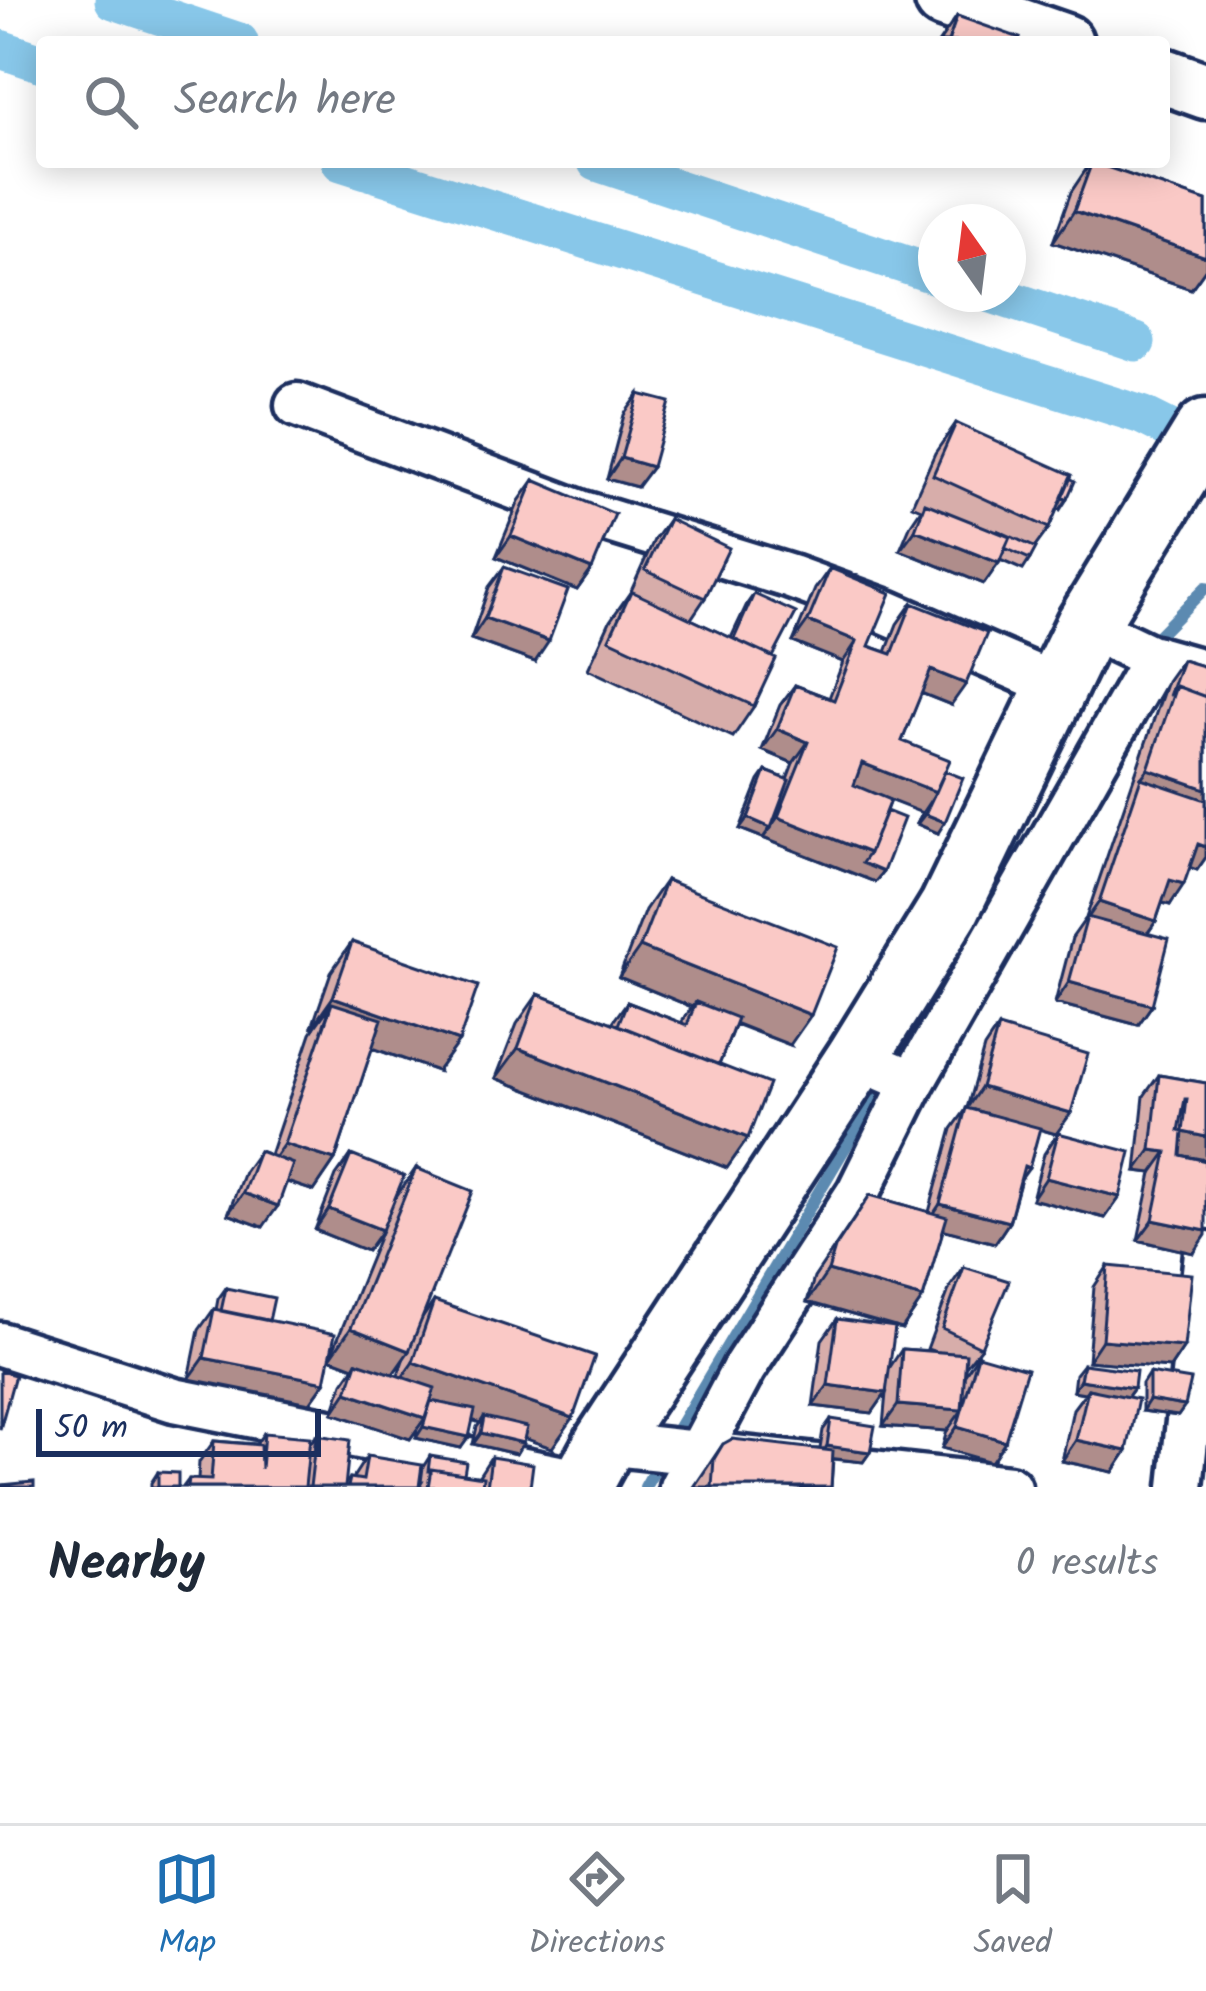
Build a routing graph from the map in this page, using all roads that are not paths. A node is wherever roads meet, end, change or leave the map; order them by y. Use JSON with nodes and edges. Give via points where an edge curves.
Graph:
{"nodes":[{"id":1,"x":943,"y":0,"type":"edge"},
{"id":2,"x":1048,"y":36,"type":"edge"},
{"id":3,"x":1170,"y":78,"type":"edge"},
{"id":4,"x":1206,"y":91,"type":"edge"},
{"id":5,"x":297,"y":405,"type":"dead end"},
{"id":6,"x":1202,"y":436,"type":"edge"},
{"id":7,"x":1098,"y":631,"type":"junction"},
{"id":8,"x":1152,"y":656,"type":"junction"},
{"id":9,"x":1206,"y":673,"type":"edge"},
{"id":10,"x":1058,"y":686,"type":"junction"},
{"id":11,"x":884,"y":1069,"type":"junction"},
{"id":12,"x":1206,"y":1253,"type":"edge"},
{"id":13,"x":0,"y":1344,"type":"edge"},
{"id":14,"x":602,"y":1465,"type":"edge"},
{"id":15,"x":690,"y":1470,"type":"edge"},
{"id":16,"x":826,"y":1477,"type":"edge"},
{"id":17,"x":1009,"y":1487,"type":"edge"},
{"id":18,"x":1181,"y":1487,"type":"edge"}],
"edges":[{"from":1,"to":2,"type":"street"},
{"from":3,"to":4,"type":"street"},
{"from":5,"to":10,"type":"street","via":[[580,512],[887,612]]},
{"from":6,"to":7,"type":"main road"},
{"from":7,"to":8,"type":"street"},
{"from":7,"to":10,"type":"main road"},
{"from":8,"to":9,"type":"street"},
{"from":8,"to":11,"type":"street"},
{"from":10,"to":11,"type":"main road","via":[[950,907]]},
{"from":11,"to":14,"type":"main road"},
{"from":11,"to":15,"type":"street","via":[[858,1193],[744,1368]]},
{"from":12,"to":18,"type":"street"},
{"from":13,"to":14,"type":"street","via":[[174,1400]]},
{"from":14,"to":15,"type":"street"},
{"from":15,"to":16,"type":"street"},
{"from":16,"to":17,"type":"street"}]}
